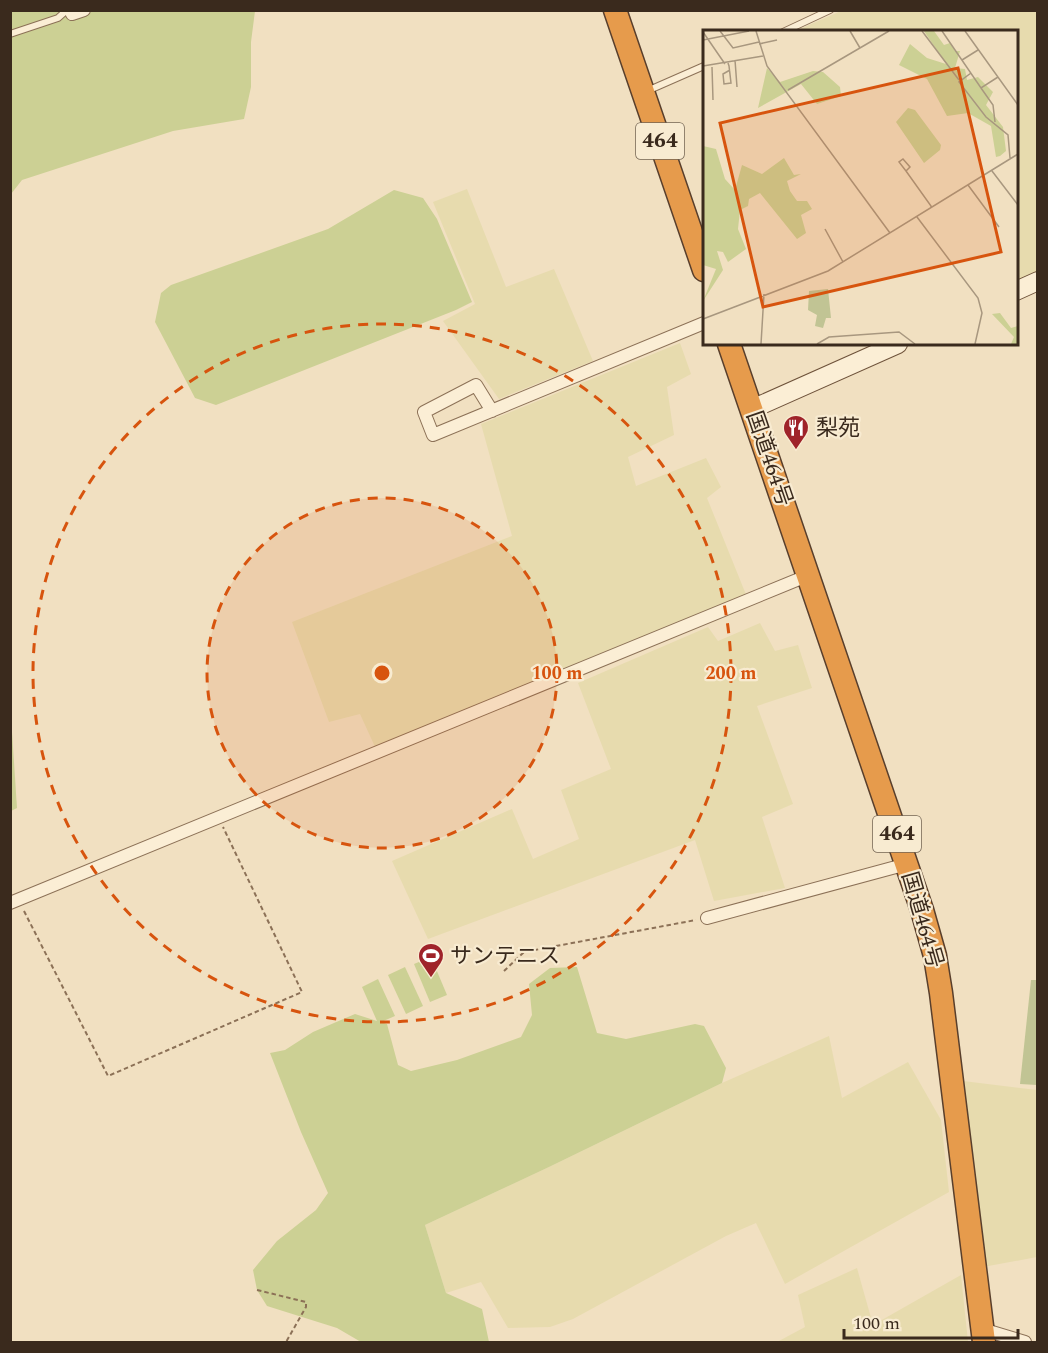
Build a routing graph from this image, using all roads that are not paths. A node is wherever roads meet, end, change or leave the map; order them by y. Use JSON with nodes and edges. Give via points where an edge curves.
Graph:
{"nodes":[{"id":1,"x":68,"y":10,"type":"edge"},
{"id":2,"x":84,"y":10,"type":"edge"},
{"id":3,"x":615,"y":10,"type":"edge"},
{"id":4,"x":830,"y":10,"type":"edge"},
{"id":5,"x":787,"y":30,"type":"edge"},
{"id":6,"x":10,"y":34,"type":"edge"},
{"id":7,"x":703,"y":67,"type":"edge"},
{"id":8,"x":643,"y":93,"type":"junction"},
{"id":9,"x":703,"y":264,"type":"edge"},
{"id":10,"x":1038,"y":281,"type":"edge"},
{"id":11,"x":1018,"y":291,"type":"edge"},
{"id":12,"x":703,"y":324,"type":"edge"},
{"id":13,"x":729,"y":345,"type":"edge"},
{"id":14,"x":896,"y":345,"type":"edge"},
{"id":15,"x":752,"y":409,"type":"junction"},
{"id":16,"x":492,"y":411,"type":"junction"},
{"id":17,"x":809,"y":575,"type":"junction"},
{"id":18,"x":907,"y":864,"type":"junction"},
{"id":19,"x":15,"y":902,"type":"edge"},
{"id":20,"x":707,"y":918,"type":"road end"},
{"id":21,"x":983,"y":1336,"type":"edge"},
{"id":22,"x":1025,"y":1342,"type":"edge"}],
"edges":[{"from":1,"to":2,"type":"street","via":[[72,14]]},
{"from":1,"to":6,"type":"lane","via":[[58,18]]},
{"from":3,"to":8,"type":"highway","number":"464"},
{"from":4,"to":5,"type":"lane"},
{"from":7,"to":8,"type":"lane"},
{"from":8,"to":9,"type":"highway","number":"464"},
{"from":10,"to":11,"type":"street"},
{"from":12,"to":16,"type":"street"},
{"from":13,"to":15,"type":"highway","name":"国道464号","number":"464"},
{"from":14,"to":15,"type":"street"},
{"from":15,"to":17,"type":"highway","name":"国道464号","number":"464"},
{"from":16,"to":16,"type":"street","via":[[433,435],[424,412],[476,385]]},
{"from":17,"to":18,"type":"highway","name":"国道464号","number":"464"},
{"from":17,"to":19,"type":"street"},
{"from":18,"to":20,"type":"street"},
{"from":18,"to":21,"type":"highway","name":"国道464号","number":"464","via":[[935,956],[941,993]]},
{"from":21,"to":22,"type":"street"}]}
